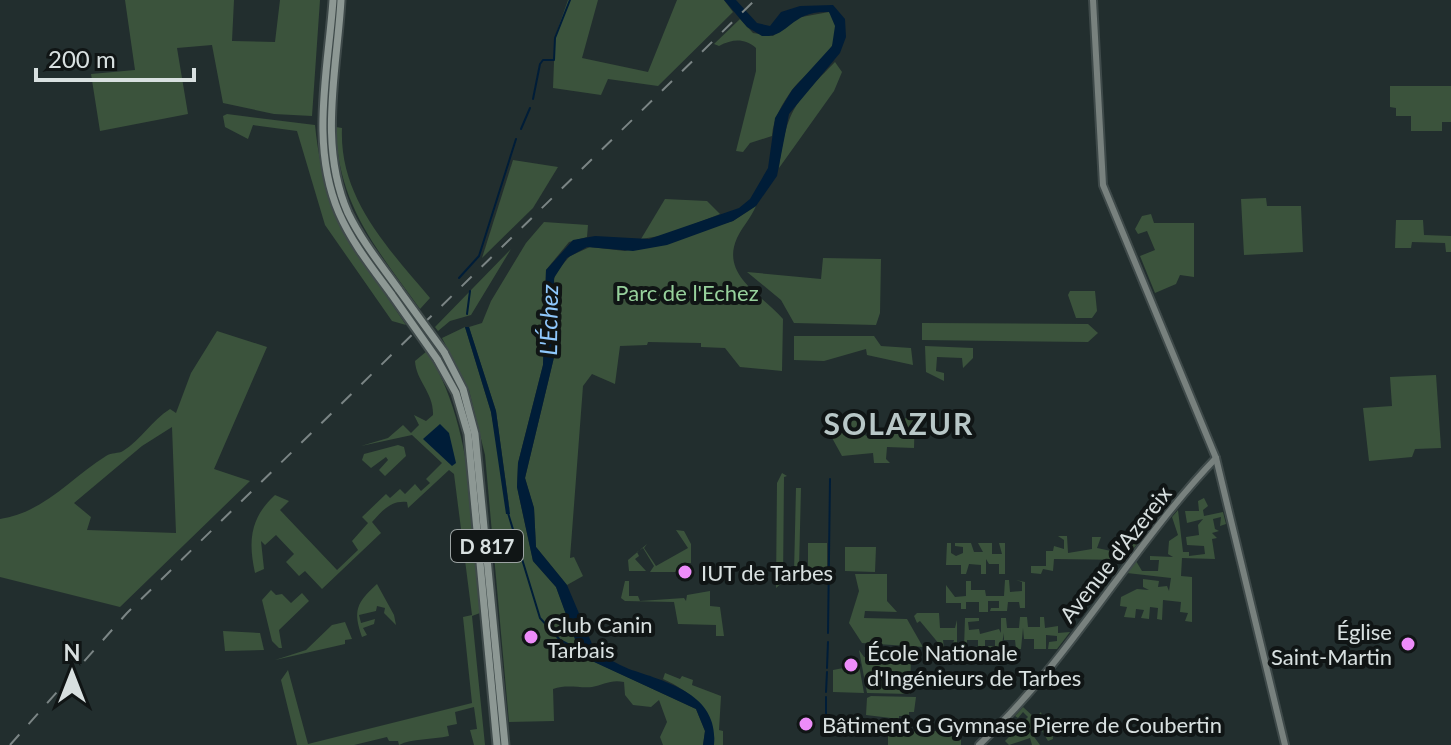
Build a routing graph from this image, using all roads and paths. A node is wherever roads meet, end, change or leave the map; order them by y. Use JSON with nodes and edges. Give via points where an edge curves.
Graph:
{"nodes":[{"id":1,"x":333,"y":0,"type":"edge"},
{"id":2,"x":341,"y":0,"type":"edge"},
{"id":3,"x":1093,"y":0,"type":"edge"},
{"id":4,"x":328,"y":109,"type":"junction"},
{"id":5,"x":395,"y":292,"type":"junction"},
{"id":6,"x":1216,"y":458,"type":"junction"},
{"id":7,"x":497,"y":745,"type":"edge"},
{"id":8,"x":505,"y":745,"type":"edge"},
{"id":9,"x":979,"y":745,"type":"edge"},
{"id":10,"x":1285,"y":745,"type":"edge"}],
"edges":[{"from":1,"to":4,"type":"main road","number":"D 817"},
{"from":2,"to":4,"type":"main road","number":"D 817"},
{"from":3,"to":6,"type":"main road","via":[[1105,191]]},
{"from":4,"to":5,"type":"main road","number":"D 817","via":[[337,180],[349,214]]},
{"from":4,"to":5,"type":"main road","number":"D 817","via":[[322,136],[338,212],[364,257]]},
{"from":5,"to":7,"type":"main road","number":"D 817","bridge":true,"via":[[456,393],[468,434]]},
{"from":5,"to":8,"type":"main road","number":"D 817","bridge":true,"via":[[444,352],[463,389],[475,434]]},
{"from":6,"to":9,"type":"main road","name":"Avenue d'Azereix","via":[[1048,670]]},
{"from":6,"to":10,"type":"main road"}]}
